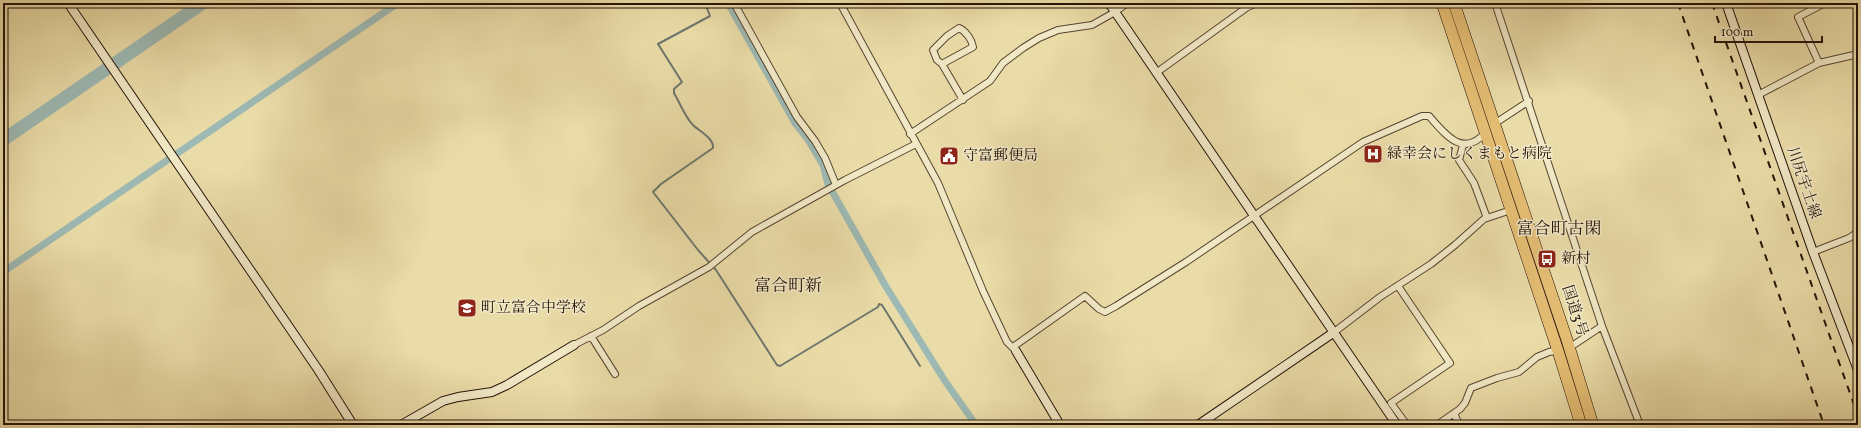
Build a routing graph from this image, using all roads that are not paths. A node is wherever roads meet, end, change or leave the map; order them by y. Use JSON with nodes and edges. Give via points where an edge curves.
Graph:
{"nodes":[{"id":1,"x":68,"y":3,"type":"edge"},
{"id":2,"x":734,"y":3,"type":"edge"},
{"id":3,"x":840,"y":3,"type":"edge"},
{"id":4,"x":1109,"y":3,"type":"edge"},
{"id":5,"x":1127,"y":3,"type":"edge"},
{"id":6,"x":1256,"y":3,"type":"edge"},
{"id":7,"x":1442,"y":3,"type":"edge"},
{"id":8,"x":1454,"y":3,"type":"edge"},
{"id":9,"x":1495,"y":3,"type":"edge"},
{"id":10,"x":1726,"y":3,"type":"edge"},
{"id":11,"x":1825,"y":3,"type":"edge"},
{"id":12,"x":1814,"y":5,"type":"edge"},
{"id":13,"x":1115,"y":12,"type":"junction"},
{"id":14,"x":1858,"y":54,"type":"edge"},
{"id":15,"x":1819,"y":62,"type":"junction"},
{"id":16,"x":942,"y":64,"type":"junction"},
{"id":17,"x":1160,"y":78,"type":"junction"},
{"id":18,"x":1758,"y":95,"type":"junction"},
{"id":19,"x":963,"y":100,"type":"junction"},
{"id":20,"x":1529,"y":101,"type":"junction"},
{"id":21,"x":1496,"y":122,"type":"junction"},
{"id":22,"x":1486,"y":132,"type":"junction"},
{"id":23,"x":910,"y":134,"type":"junction"},
{"id":24,"x":916,"y":144,"type":"junction"},
{"id":25,"x":1463,"y":145,"type":"junction"},
{"id":26,"x":832,"y":188,"type":"junction"},
{"id":27,"x":1512,"y":210,"type":"junction"},
{"id":28,"x":1254,"y":215,"type":"junction"},
{"id":29,"x":1486,"y":218,"type":"junction"},
{"id":30,"x":1858,"y":232,"type":"edge"},
{"id":31,"x":1813,"y":252,"type":"junction"},
{"id":32,"x":1398,"y":286,"type":"junction"},
{"id":33,"x":1602,"y":326,"type":"junction"},
{"id":34,"x":1333,"y":332,"type":"junction"},
{"id":35,"x":591,"y":336,"type":"junction"},
{"id":36,"x":574,"y":345,"type":"joint"},
{"id":37,"x":1570,"y":347,"type":"junction"},
{"id":38,"x":1014,"y":349,"type":"junction"},
{"id":39,"x":1558,"y":351,"type":"junction"},
{"id":40,"x":1858,"y":370,"type":"edge"},
{"id":41,"x":615,"y":374,"type":"dead end"},
{"id":42,"x":1454,"y":413,"type":"junction"},
{"id":43,"x":353,"y":425,"type":"edge"},
{"id":44,"x":401,"y":425,"type":"edge"},
{"id":45,"x":1060,"y":425,"type":"edge"},
{"id":46,"x":1198,"y":425,"type":"edge"},
{"id":47,"x":1397,"y":425,"type":"edge"},
{"id":48,"x":1407,"y":425,"type":"edge"},
{"id":49,"x":1437,"y":425,"type":"edge"},
{"id":50,"x":1459,"y":425,"type":"edge"},
{"id":51,"x":1581,"y":425,"type":"edge"},
{"id":52,"x":1594,"y":425,"type":"edge"},
{"id":53,"x":1640,"y":425,"type":"edge"}],
"edges":[{"from":1,"to":43,"type":"street"},
{"from":2,"to":26,"type":"street","via":[[797,117],[825,158]]},
{"from":3,"to":23,"type":"street"},
{"from":4,"to":13,"type":"street"},
{"from":5,"to":13,"type":"street"},
{"from":6,"to":17,"type":"street"},
{"from":7,"to":22,"type":"highway","name":"国道3号"},
{"from":8,"to":21,"type":"highway","name":"国道3号"},
{"from":9,"to":20,"type":"street"},
{"from":10,"to":18,"type":"street","name":"川尻宇土線"},
{"from":11,"to":12,"type":"street"},
{"from":12,"to":15,"type":"street","via":[[1798,16]]},
{"from":13,"to":17,"type":"street"},
{"from":13,"to":19,"type":"street","via":[[1092,25],[1058,30],[1039,38],[1010,56],[990,81]]},
{"from":14,"to":15,"type":"street"},
{"from":15,"to":18,"type":"street"},
{"from":16,"to":16,"type":"street","via":[[937,60],[933,49],[952,32],[959,28],[964,30],[973,48]]},
{"from":16,"to":19,"type":"street"},
{"from":17,"to":28,"type":"street"},
{"from":18,"to":31,"type":"street","name":"川尻宇土線"},
{"from":19,"to":23,"type":"street"},
{"from":20,"to":21,"type":"street"},
{"from":20,"to":33,"type":"street"},
{"from":21,"to":22,"type":"street"},
{"from":21,"to":37,"type":"highway","name":"国道3号"},
{"from":22,"to":25,"type":"street","via":[[1479,140]]},
{"from":22,"to":27,"type":"highway","name":"国道3号"},
{"from":23,"to":24,"type":"street"},
{"from":24,"to":26,"type":"street"},
{"from":24,"to":38,"type":"street","via":[[938,183],[1007,342]]},
{"from":25,"to":28,"type":"street","via":[[1449,139],[1429,116],[1422,116],[1362,142]]},
{"from":25,"to":29,"type":"street","via":[[1459,160],[1474,183]]},
{"from":26,"to":35,"type":"street","via":[[752,232],[710,267]]},
{"from":27,"to":29,"type":"street"},
{"from":27,"to":39,"type":"highway","name":"国道3号"},
{"from":28,"to":34,"type":"street"},
{"from":28,"to":38,"type":"street","via":[[1116,306],[1104,312],[1085,296]]},
{"from":29,"to":32,"type":"street","via":[[1432,264]]},
{"from":30,"to":31,"type":"street"},
{"from":31,"to":40,"type":"street","name":"川尻宇土線"},
{"from":32,"to":34,"type":"street"},
{"from":32,"to":48,"type":"street","via":[[1450,363],[1391,403]]},
{"from":33,"to":37,"type":"street"},
{"from":33,"to":53,"type":"street"},
{"from":34,"to":46,"type":"street"},
{"from":34,"to":47,"type":"street"},
{"from":35,"to":36,"type":"street"},
{"from":35,"to":41,"type":"street"},
{"from":36,"to":44,"type":"street","via":[[492,392],[443,401]]},
{"from":37,"to":39,"type":"street"},
{"from":37,"to":52,"type":"highway","name":"国道3号"},
{"from":38,"to":45,"type":"street"},
{"from":39,"to":42,"type":"street","via":[[1537,357],[1519,372],[1471,388],[1465,403]]},
{"from":39,"to":51,"type":"highway","name":"国道3号"},
{"from":42,"to":49,"type":"street"},
{"from":42,"to":50,"type":"street"}]}
